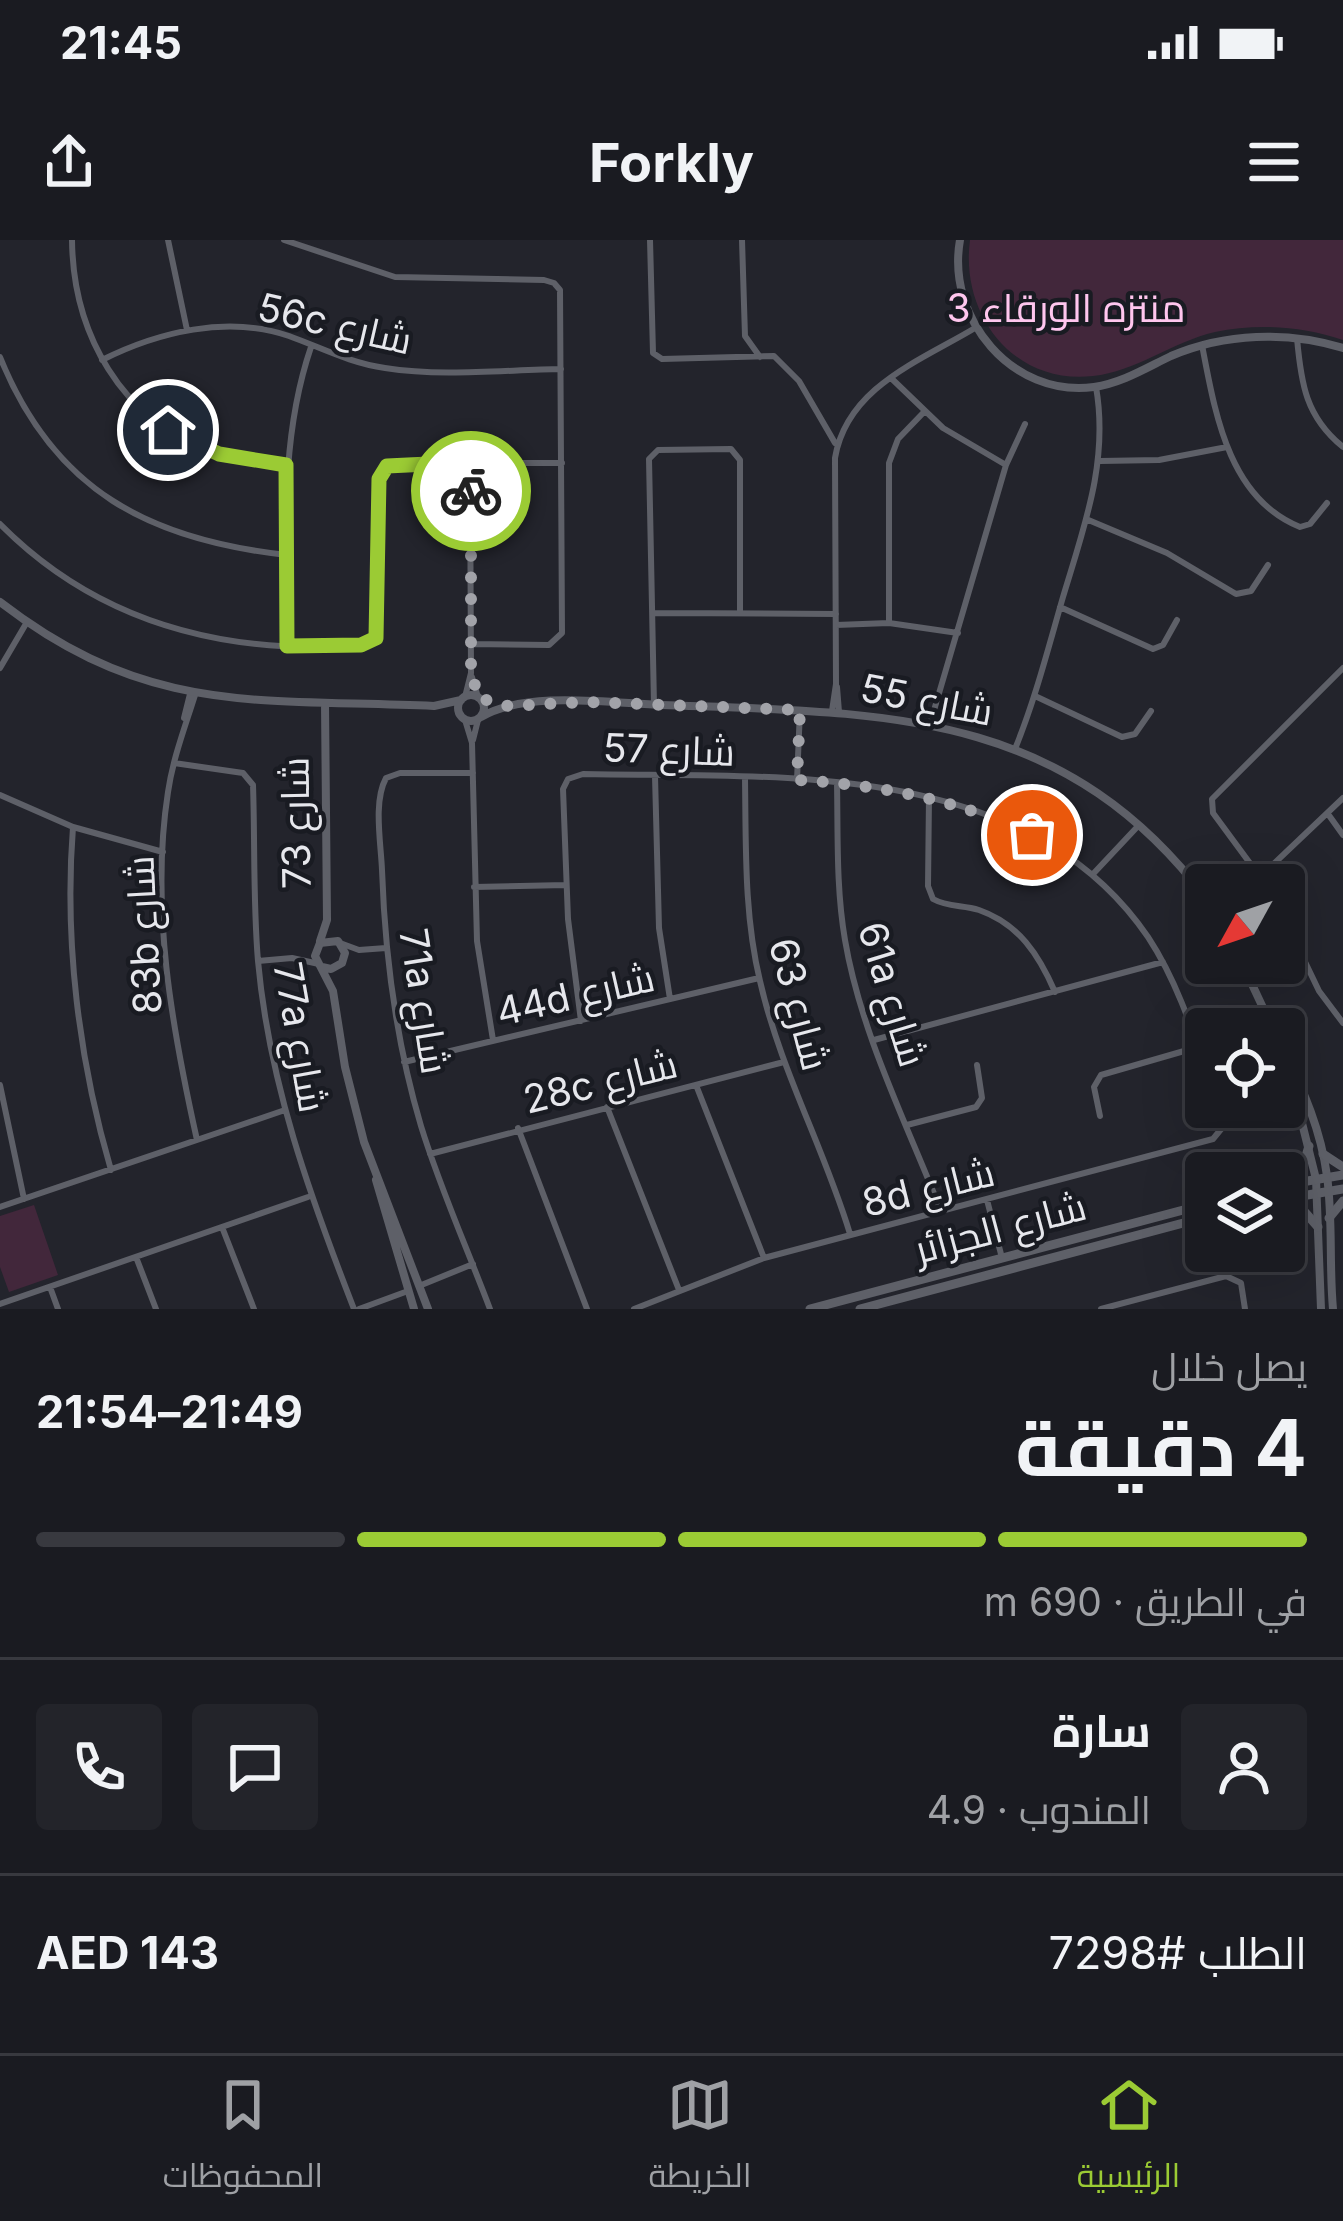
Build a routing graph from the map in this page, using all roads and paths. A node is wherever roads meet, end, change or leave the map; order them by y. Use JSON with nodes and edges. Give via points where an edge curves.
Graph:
{"nodes":[{"id":1,"x":72,"y":240,"type":"edge"},
{"id":2,"x":168,"y":240,"type":"edge"},
{"id":3,"x":178,"y":240,"type":"edge"},
{"id":4,"x":284,"y":240,"type":"edge"},
{"id":5,"x":650,"y":240,"type":"edge"},
{"id":6,"x":742,"y":240,"type":"edge"},
{"id":7,"x":960,"y":240,"type":"edge"},
{"id":8,"x":172,"y":251,"type":"junction"},
{"id":9,"x":975,"y":328,"type":"junction"},
{"id":10,"x":187,"y":330,"type":"junction"},
{"id":11,"x":1297,"y":338,"type":"junction"},
{"id":12,"x":311,"y":346,"type":"junction"},
{"id":13,"x":1202,"y":346,"type":"junction"},
{"id":14,"x":1343,"y":348,"type":"edge"},
{"id":15,"x":0,"y":357,"type":"edge"},
{"id":16,"x":760,"y":357,"type":"junction"},
{"id":17,"x":102,"y":361,"type":"junction"},
{"id":18,"x":560,"y":369,"type":"junction"},
{"id":19,"x":891,"y":378,"type":"junction"},
{"id":20,"x":1096,"y":387,"type":"junction"},
{"id":21,"x":924,"y":412,"type":"junction"},
{"id":22,"x":1025,"y":424,"type":"dead end"},
{"id":23,"x":837,"y":446,"type":"junction"},
{"id":24,"x":1227,"y":447,"type":"junction"},
{"id":25,"x":1343,"y":447,"type":"edge"},
{"id":26,"x":1100,"y":461,"type":"junction"},
{"id":27,"x":470,"y":462,"type":"junction"},
{"id":28,"x":562,"y":463,"type":"junction"},
{"id":29,"x":286,"y":465,"type":"junction"},
{"id":30,"x":1006,"y":465,"type":"junction"},
{"id":31,"x":1327,"y":502,"type":"dead end"},
{"id":32,"x":1086,"y":519,"type":"junction"},
{"id":33,"x":0,"y":524,"type":"edge"},
{"id":34,"x":287,"y":555,"type":"junction"},
{"id":35,"x":1268,"y":565,"type":"dead end"},
{"id":36,"x":0,"y":602,"type":"edge"},
{"id":37,"x":1060,"y":607,"type":"junction"},
{"id":38,"x":740,"y":611,"type":"junction"},
{"id":39,"x":655,"y":613,"type":"junction"},
{"id":40,"x":836,"y":614,"type":"junction"},
{"id":41,"x":1177,"y":620,"type":"dead end"},
{"id":42,"x":29,"y":623,"type":"junction"},
{"id":43,"x":889,"y":623,"type":"junction"},
{"id":44,"x":836,"y":625,"type":"junction"},
{"id":45,"x":958,"y":633,"type":"junction"},
{"id":46,"x":471,"y":644,"type":"junction"},
{"id":47,"x":287,"y":646,"type":"junction"},
{"id":48,"x":0,"y":668,"type":"edge"},
{"id":49,"x":1343,"y":668,"type":"edge"},
{"id":50,"x":471,"y":673,"type":"junction"},
{"id":51,"x":193,"y":694,"type":"junction"},
{"id":52,"x":1035,"y":696,"type":"junction"},
{"id":53,"x":463,"y":698,"type":"junction"},
{"id":54,"x":478,"y":698,"type":"junction"},
{"id":55,"x":322,"y":703,"type":"junction"},
{"id":56,"x":654,"y":705,"type":"junction"},
{"id":57,"x":434,"y":706,"type":"junction"},
{"id":58,"x":508,"y":706,"type":"junction"},
{"id":59,"x":800,"y":710,"type":"junction"},
{"id":60,"x":836,"y":711,"type":"junction"},
{"id":61,"x":1151,"y":711,"type":"dead end"},
{"id":62,"x":463,"y":718,"type":"junction"},
{"id":63,"x":480,"y":718,"type":"junction"},
{"id":64,"x":930,"y":724,"type":"junction"},
{"id":65,"x":472,"y":743,"type":"junction"},
{"id":66,"x":1018,"y":750,"type":"junction"},
{"id":67,"x":174,"y":763,"type":"junction"},
{"id":68,"x":473,"y":772,"type":"junction"},
{"id":69,"x":655,"y":776,"type":"junction"},
{"id":70,"x":745,"y":778,"type":"junction"},
{"id":71,"x":797,"y":780,"type":"junction"},
{"id":72,"x":837,"y":783,"type":"junction"},
{"id":73,"x":2,"y":796,"type":"edge"},
{"id":74,"x":929,"y":796,"type":"junction"},
{"id":75,"x":1343,"y":798,"type":"edge"},
{"id":76,"x":0,"y":807,"type":"edge"},
{"id":77,"x":1328,"y":813,"type":"junction"},
{"id":78,"x":1138,"y":821,"type":"junction"},
{"id":79,"x":73,"y":827,"type":"junction"},
{"id":80,"x":1343,"y":835,"type":"edge"},
{"id":81,"x":163,"y":853,"type":"junction"},
{"id":82,"x":1252,"y":864,"type":"edge"},
{"id":83,"x":1274,"y":864,"type":"edge"},
{"id":84,"x":1093,"y":874,"type":"junction"},
{"id":85,"x":1185,"y":874,"type":"edge"},
{"id":86,"x":567,"y":885,"type":"junction"},
{"id":87,"x":474,"y":887,"type":"junction"},
{"id":88,"x":327,"y":920,"type":"junction"},
{"id":89,"x":338,"y":942,"type":"junction"},
{"id":90,"x":318,"y":945,"type":"junction"},
{"id":91,"x":386,"y":948,"type":"junction"},
{"id":92,"x":365,"y":951,"type":"junction"},
{"id":93,"x":292,"y":958,"type":"junction"},
{"id":94,"x":258,"y":961,"type":"junction"},
{"id":95,"x":1163,"y":962,"type":"junction"},
{"id":96,"x":1305,"y":962,"type":"edge"},
{"id":97,"x":341,"y":964,"type":"junction"},
{"id":98,"x":320,"y":965,"type":"junction"},
{"id":99,"x":759,"y":978,"type":"junction"},
{"id":100,"x":333,"y":991,"type":"junction"},
{"id":101,"x":1055,"y":992,"type":"junction"},
{"id":102,"x":670,"y":1000,"type":"junction"},
{"id":103,"x":1185,"y":1016,"type":"edge"},
{"id":104,"x":581,"y":1021,"type":"junction"},
{"id":105,"x":1343,"y":1023,"type":"edge"},
{"id":106,"x":493,"y":1040,"type":"junction"},
{"id":107,"x":874,"y":1040,"type":"junction"},
{"id":108,"x":1185,"y":1052,"type":"edge"},
{"id":109,"x":404,"y":1061,"type":"junction"},
{"id":110,"x":784,"y":1062,"type":"junction"},
{"id":111,"x":977,"y":1065,"type":"dead end"},
{"id":112,"x":0,"y":1085,"type":"edge"},
{"id":113,"x":696,"y":1085,"type":"junction"},
{"id":114,"x":1305,"y":1096,"type":"edge"},
{"id":115,"x":608,"y":1107,"type":"junction"},
{"id":116,"x":285,"y":1110,"type":"junction"},
{"id":117,"x":1100,"y":1116,"type":"dead end"},
{"id":118,"x":907,"y":1125,"type":"junction"},
{"id":119,"x":518,"y":1128,"type":"junction"},
{"id":120,"x":1222,"y":1128,"type":"edge"},
{"id":121,"x":1304,"y":1128,"type":"edge"},
{"id":122,"x":197,"y":1140,"type":"junction"},
{"id":123,"x":1310,"y":1146,"type":"junction"},
{"id":124,"x":430,"y":1154,"type":"junction"},
{"id":125,"x":1323,"y":1154,"type":"junction"},
{"id":126,"x":1305,"y":1160,"type":"edge"},
{"id":127,"x":111,"y":1170,"type":"junction"},
{"id":128,"x":1343,"y":1171,"type":"edge"},
{"id":129,"x":376,"y":1178,"type":"junction"},
{"id":130,"x":1322,"y":1178,"type":"junction"},
{"id":131,"x":1305,"y":1180,"type":"edge"},
{"id":132,"x":1343,"y":1189,"type":"edge"},
{"id":133,"x":1323,"y":1191,"type":"junction"},
{"id":134,"x":310,"y":1196,"type":"junction"},
{"id":135,"x":1305,"y":1197,"type":"edge"},
{"id":136,"x":24,"y":1199,"type":"junction"},
{"id":137,"x":987,"y":1200,"type":"junction"},
{"id":138,"x":1343,"y":1201,"type":"edge"},
{"id":139,"x":0,"y":1208,"type":"edge"},
{"id":140,"x":1185,"y":1210,"type":"edge"},
{"id":141,"x":942,"y":1212,"type":"junction"},
{"id":142,"x":1305,"y":1212,"type":"edge"},
{"id":143,"x":1329,"y":1218,"type":"junction"},
{"id":144,"x":1185,"y":1223,"type":"edge"},
{"id":145,"x":222,"y":1227,"type":"junction"},
{"id":146,"x":1318,"y":1227,"type":"junction"},
{"id":147,"x":850,"y":1234,"type":"junction"},
{"id":148,"x":136,"y":1257,"type":"junction"},
{"id":149,"x":764,"y":1258,"type":"junction"},
{"id":150,"x":1002,"y":1258,"type":"junction"},
{"id":151,"x":473,"y":1264,"type":"junction"},
{"id":152,"x":418,"y":1286,"type":"junction"},
{"id":153,"x":50,"y":1287,"type":"junction"},
{"id":154,"x":679,"y":1290,"type":"junction"},
{"id":155,"x":408,"y":1291,"type":"junction"},
{"id":156,"x":0,"y":1304,"type":"edge"},
{"id":157,"x":1134,"y":1305,"type":"edge"},
{"id":158,"x":58,"y":1309,"type":"edge"},
{"id":159,"x":156,"y":1309,"type":"edge"},
{"id":160,"x":254,"y":1309,"type":"edge"},
{"id":161,"x":357,"y":1309,"type":"edge"},
{"id":162,"x":414,"y":1309,"type":"edge"},
{"id":163,"x":428,"y":1309,"type":"edge"},
{"id":164,"x":490,"y":1309,"type":"edge"},
{"id":165,"x":587,"y":1309,"type":"edge"},
{"id":166,"x":634,"y":1309,"type":"edge"},
{"id":167,"x":810,"y":1309,"type":"edge"},
{"id":168,"x":860,"y":1309,"type":"edge"},
{"id":169,"x":1101,"y":1309,"type":"edge"},
{"id":170,"x":1245,"y":1309,"type":"edge"},
{"id":171,"x":1321,"y":1309,"type":"edge"},
{"id":172,"x":1333,"y":1309,"type":"edge"}],
"edges":[{"from":1,"to":17,"type":"street","via":[[82,314]]},
{"from":2,"to":8,"type":"street"},
{"from":3,"to":8,"type":"street"},
{"from":4,"to":18,"type":"street","via":[[395,278],[557,286]]},
{"from":5,"to":16,"type":"street","via":[[652,353]]},
{"from":6,"to":16,"type":"street","via":[[745,336]]},
{"from":7,"to":9,"type":"street","via":[[958,279]]},
{"from":8,"to":10,"type":"street"},
{"from":9,"to":19,"type":"street"},
{"from":9,"to":20,"type":"street","via":[[1025,374]]},
{"from":10,"to":12,"type":"street","name":"56c شارع","via":[[259,329]]},
{"from":10,"to":17,"type":"street","name":"56c شارع"},
{"from":11,"to":13,"type":"street"},
{"from":11,"to":14,"type":"street"},
{"from":11,"to":25,"type":"street","via":[[1306,401]]},
{"from":12,"to":18,"type":"street","name":"56c شارع","via":[[397,370]]},
{"from":12,"to":29,"type":"street"},
{"from":13,"to":20,"type":"street"},
{"from":13,"to":24,"type":"street"},
{"from":15,"to":34,"type":"street","via":[[53,448],[118,505],[194,540]]},
{"from":16,"to":23,"type":"street","via":[[774,356],[793,374]]},
{"from":17,"to":29,"type":"street","via":[[141,409],[180,437],[232,457]]},
{"from":18,"to":28,"type":"street"},
{"from":19,"to":21,"type":"street"},
{"from":19,"to":23,"type":"street","via":[[851,412]]},
{"from":20,"to":26,"type":"street"},
{"from":21,"to":30,"type":"street"},
{"from":21,"to":43,"type":"street","via":[[898,439],[889,463]]},
{"from":22,"to":30,"type":"street"},
{"from":23,"to":40,"type":"street"},
{"from":24,"to":26,"type":"street"},
{"from":24,"to":31,"type":"street","via":[[1255,492],[1295,526],[1310,524]]},
{"from":26,"to":32,"type":"street"},
{"from":27,"to":28,"type":"street"},
{"from":27,"to":46,"type":"street"},
{"from":27,"to":47,"type":"street","via":[[383,469],[379,628],[372,643]]},
{"from":28,"to":46,"type":"street","via":[[562,633],[544,645]]},
{"from":29,"to":34,"type":"street"},
{"from":30,"to":45,"type":"street"},
{"from":32,"to":35,"type":"street","via":[[1236,594],[1251,591]]},
{"from":32,"to":37,"type":"street"},
{"from":33,"to":47,"type":"street","via":[[68,581],[141,619],[220,641]]},
{"from":34,"to":47,"type":"street"},
{"from":36,"to":42,"type":"street"},
{"from":37,"to":41,"type":"street","via":[[1154,649]]},
{"from":37,"to":52,"type":"street"},
{"from":38,"to":39,"type":"street"},
{"from":38,"to":39,"type":"street","via":[[740,460],[730,449],[665,449],[650,459]]},
{"from":38,"to":40,"type":"street"},
{"from":39,"to":56,"type":"street"},
{"from":40,"to":44,"type":"street"},
{"from":42,"to":48,"type":"street"},
{"from":42,"to":51,"type":"street","via":[[111,668]]},
{"from":43,"to":44,"type":"street"},
{"from":43,"to":45,"type":"street"},
{"from":44,"to":60,"type":"street"},
{"from":45,"to":64,"type":"street"},
{"from":46,"to":50,"type":"street"},
{"from":49,"to":82,"type":"street","via":[[1216,794],[1218,818]]},
{"from":50,"to":53,"type":"street"},
{"from":50,"to":54,"type":"street"},
{"from":51,"to":55,"type":"street"},
{"from":51,"to":67,"type":"street","name":"83b شارع"},
{"from":52,"to":61,"type":"street","via":[[1122,737],[1135,734]]},
{"from":52,"to":66,"type":"street"},
{"from":53,"to":54,"type":"street","name":"شارع 55"},
{"from":53,"to":57,"type":"street"},
{"from":53,"to":62,"type":"street"},
{"from":54,"to":58,"type":"street","name":"شارع 55"},
{"from":54,"to":63,"type":"street"},
{"from":55,"to":57,"type":"street"},
{"from":55,"to":88,"type":"street","name":"شارع 73"},
{"from":56,"to":58,"type":"street","name":"شارع 55"},
{"from":56,"to":59,"type":"street","name":"شارع 55"},
{"from":57,"to":62,"type":"street"},
{"from":58,"to":63,"type":"street","name":"شارع 55"},
{"from":59,"to":60,"type":"street","name":"شارع 55"},
{"from":59,"to":71,"type":"street"},
{"from":60,"to":64,"type":"street","name":"شارع 55"},
{"from":62,"to":63,"type":"street","name":"شارع 55"},
{"from":62,"to":65,"type":"street"},
{"from":63,"to":65,"type":"street"},
{"from":64,"to":66,"type":"street","name":"شارع 55"},
{"from":65,"to":68,"type":"street"},
{"from":66,"to":78,"type":"street","name":"شارع 55"},
{"from":67,"to":81,"type":"street","name":"83b شارع"},
{"from":67,"to":94,"type":"street","name":"77a شارع","via":[[238,772],[253,784]]},
{"from":68,"to":87,"type":"street"},
{"from":68,"to":91,"type":"street","name":"71a شارع","via":[[392,773],[382,784]]},
{"from":69,"to":70,"type":"street","name":"شارع 57"},
{"from":69,"to":86,"type":"street","name":"شارع 57","via":[[578,774],[565,784]]},
{"from":69,"to":102,"type":"street","via":[[659,928]]},
{"from":70,"to":71,"type":"street","name":"شارع 57"},
{"from":70,"to":99,"type":"street","name":"شارع 63"},
{"from":71,"to":72,"type":"street","name":"شارع 57"},
{"from":72,"to":74,"type":"street","name":"شارع 57"},
{"from":72,"to":107,"type":"street","name":"61a شارع","via":[[841,916]]},
{"from":73,"to":76,"type":"street"},
{"from":73,"to":79,"type":"street"},
{"from":74,"to":84,"type":"street","name":"شارع 57","via":[[1016,827]]},
{"from":74,"to":101,"type":"street","via":[[933,898],[1017,932]]},
{"from":75,"to":77,"type":"street"},
{"from":77,"to":80,"type":"street"},
{"from":77,"to":83,"type":"street"},
{"from":78,"to":84,"type":"street"},
{"from":78,"to":85,"type":"street","name":"شارع 55"},
{"from":79,"to":81,"type":"street"},
{"from":79,"to":127,"type":"street","via":[[76,985]]},
{"from":81,"to":122,"type":"street","name":"83b شارع","via":[[170,998]]},
{"from":84,"to":95,"type":"street","name":"شارع 57"},
{"from":86,"to":87,"type":"street"},
{"from":86,"to":104,"type":"street"},
{"from":87,"to":106,"type":"street"},
{"from":88,"to":89,"type":"street","name":"شارع 73"},
{"from":88,"to":90,"type":"street","name":"شارع 73"},
{"from":89,"to":90,"type":"street"},
{"from":89,"to":92,"type":"street"},
{"from":89,"to":97,"type":"street"},
{"from":90,"to":93,"type":"street"},
{"from":90,"to":98,"type":"street"},
{"from":91,"to":92,"type":"street"},
{"from":91,"to":109,"type":"street","name":"71a شارع"},
{"from":92,"to":97,"type":"street"},
{"from":93,"to":94,"type":"street"},
{"from":93,"to":98,"type":"street"},
{"from":94,"to":116,"type":"street","name":"77a شارع"},
{"from":95,"to":101,"type":"street"},
{"from":95,"to":103,"type":"street","name":"شارع 57"},
{"from":96,"to":105,"type":"street"},
{"from":97,"to":98,"type":"street"},
{"from":97,"to":100,"type":"street"},
{"from":98,"to":100,"type":"street"},
{"from":99,"to":102,"type":"street","name":"44d شارع"},
{"from":99,"to":110,"type":"street","name":"شارع 63"},
{"from":100,"to":129,"type":"street"},
{"from":101,"to":107,"type":"street"},
{"from":102,"to":104,"type":"street","name":"44d شارع"},
{"from":104,"to":106,"type":"street","name":"44d شارع"},
{"from":106,"to":109,"type":"street","name":"44d شارع"},
{"from":107,"to":118,"type":"street","name":"61a شارع"},
{"from":108,"to":117,"type":"street","via":[[1101,1075],[1094,1087]]},
{"from":109,"to":124,"type":"street","name":"71a شارع"},
{"from":110,"to":113,"type":"street","name":"28c شارع"},
{"from":110,"to":147,"type":"street","name":"شارع 63"},
{"from":111,"to":118,"type":"street","via":[[976,1107]]},
{"from":112,"to":136,"type":"street"},
{"from":113,"to":115,"type":"street","name":"28c شارع"},
{"from":113,"to":149,"type":"street"},
{"from":114,"to":125,"type":"street"},
{"from":115,"to":119,"type":"street","name":"28c شارع"},
{"from":115,"to":154,"type":"street"},
{"from":116,"to":122,"type":"street"},
{"from":116,"to":134,"type":"street","name":"77a شارع"},
{"from":118,"to":141,"type":"street","name":"61a شارع"},
{"from":119,"to":124,"type":"street","name":"28c شارع"},
{"from":119,"to":165,"type":"street"},
{"from":120,"to":137,"type":"street","name":"8d شارع","via":[[1213,1139]]},
{"from":121,"to":123,"type":"street"},
{"from":122,"to":127,"type":"street"},
{"from":123,"to":126,"type":"main road"},
{"from":123,"to":130,"type":"street"},
{"from":124,"to":151,"type":"street","name":"71a شارع"},
{"from":125,"to":128,"type":"main road"},
{"from":125,"to":130,"type":"street"},
{"from":127,"to":136,"type":"street"},
{"from":128,"to":130,"type":"main road"},
{"from":129,"to":152,"type":"street"},
{"from":129,"to":155,"type":"street"},
{"from":130,"to":131,"type":"main road"},
{"from":130,"to":133,"type":"street"},
{"from":132,"to":133,"type":"main road"},
{"from":133,"to":135,"type":"main road"},
{"from":133,"to":143,"type":"street"},
{"from":133,"to":146,"type":"street"},
{"from":134,"to":145,"type":"street"},
{"from":134,"to":161,"type":"street","name":"77a شارع"},
{"from":136,"to":139,"type":"street"},
{"from":137,"to":141,"type":"street","name":"8d شارع"},
{"from":137,"to":150,"type":"street"},
{"from":138,"to":143,"type":"main road"},
{"from":140,"to":150,"type":"main road","name":"شارع الجزائر"},
{"from":141,"to":147,"type":"street","name":"8d شارع"},
{"from":142,"to":146,"type":"main road"},
{"from":143,"to":172,"type":"street"},
{"from":144,"to":168,"type":"main road","name":"شارع الجزائر"},
{"from":145,"to":148,"type":"street"},
{"from":145,"to":160,"type":"street"},
{"from":146,"to":171,"type":"street"},
{"from":147,"to":149,"type":"street","name":"8d شارع"},
{"from":148,"to":153,"type":"street"},
{"from":148,"to":159,"type":"street"},
{"from":149,"to":154,"type":"street","name":"8d شارع"},
{"from":150,"to":167,"type":"main road","name":"شارع الجزائر"},
{"from":151,"to":152,"type":"street"},
{"from":151,"to":164,"type":"street","name":"71a شارع"},
{"from":152,"to":163,"type":"street"},
{"from":153,"to":156,"type":"street"},
{"from":153,"to":158,"type":"street"},
{"from":154,"to":166,"type":"street","name":"8d شارع"},
{"from":155,"to":161,"type":"street"},
{"from":155,"to":162,"type":"street"},
{"from":157,"to":169,"type":"street"},
{"from":157,"to":170,"type":"street","via":[[1226,1276],[1238,1280]]}]}
